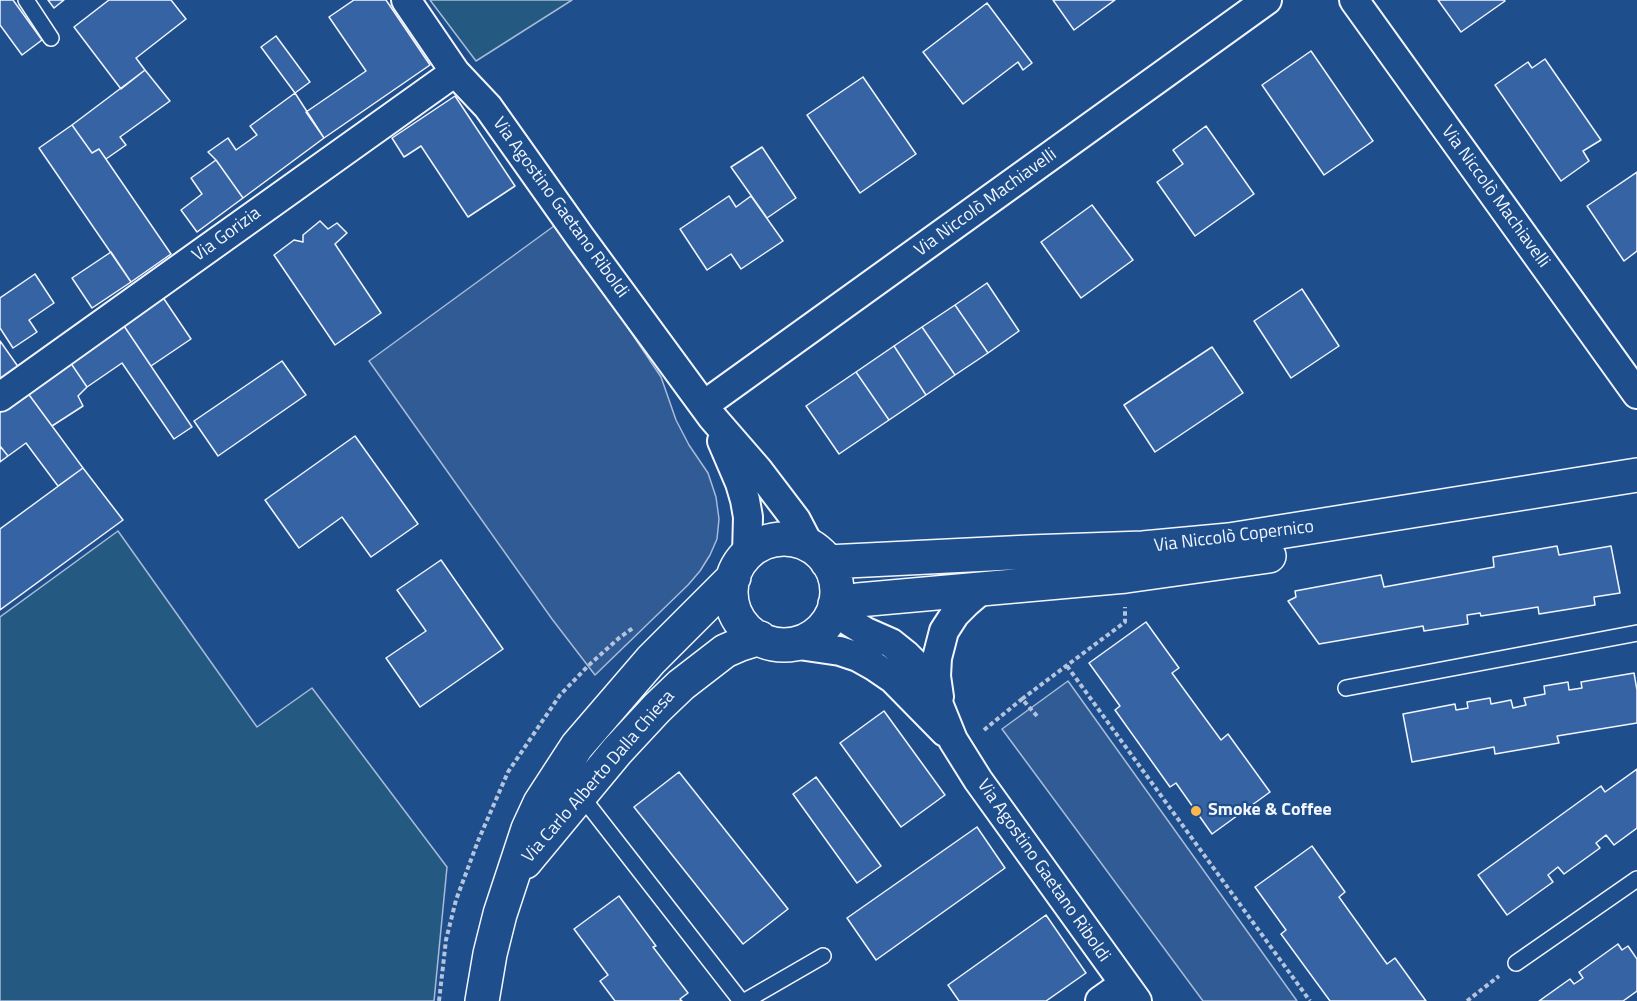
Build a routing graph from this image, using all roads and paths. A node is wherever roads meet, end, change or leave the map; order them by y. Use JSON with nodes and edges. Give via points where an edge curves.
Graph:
{"nodes":[{"id":1,"x":26,"y":0,"type":"edge"},
{"id":2,"x":406,"y":0,"type":"edge"},
{"id":3,"x":1267,"y":0,"type":"edge"},
{"id":4,"x":1354,"y":0,"type":"edge"},
{"id":5,"x":51,"y":38,"type":"dead end"},
{"id":6,"x":455,"y":72,"type":"junction"},
{"id":7,"x":1637,"y":394,"type":"edge"},
{"id":8,"x":0,"y":397,"type":"edge"},
{"id":9,"x":708,"y":411,"type":"junction"},
{"id":10,"x":1637,"y":475,"type":"edge"},
{"id":11,"x":1637,"y":488,"type":"edge"},
{"id":12,"x":818,"y":553,"type":"junction"},
{"id":13,"x":740,"y":565,"type":"junction"},
{"id":14,"x":1126,"y":576,"type":"junction"},
{"id":15,"x":981,"y":590,"type":"junction"},
{"id":16,"x":835,"y":605,"type":"junction"},
{"id":17,"x":1637,"y":633,"type":"edge"},
{"id":18,"x":760,"y":638,"type":"junction"},
{"id":19,"x":792,"y":644,"type":"junction"},
{"id":20,"x":1067,"y":666,"type":"junction"},
{"id":21,"x":1346,"y":688,"type":"dead end"},
{"id":22,"x":941,"y":708,"type":"junction"},
{"id":23,"x":1037,"y":716,"type":"dead end"},
{"id":24,"x":953,"y":740,"type":"junction"},
{"id":25,"x":569,"y":786,"type":"junction"},
{"id":26,"x":1637,"y":879,"type":"edge"},
{"id":27,"x":823,"y":956,"type":"dead end"},
{"id":28,"x":1516,"y":963,"type":"joint"},
{"id":29,"x":1130,"y":992,"type":"edge"},
{"id":30,"x":482,"y":1001,"type":"edge"},
{"id":31,"x":743,"y":1001,"type":"edge"},
{"id":32,"x":1100,"y":1001,"type":"edge"},
{"id":33,"x":1310,"y":1001,"type":"edge"},
{"id":34,"x":1467,"y":1001,"type":"edge"}],
"edges":[{"from":1,"to":5,"type":"lane"},
{"from":2,"to":6,"type":"street","name":"Via Agostino Gaetano Riboldi"},
{"from":3,"to":9,"type":"street","name":"Via Niccolò Machiavelli"},
{"from":4,"to":7,"type":"street","name":"Via Niccolò Machiavelli"},
{"from":6,"to":8,"type":"street","name":"Via Gorizia"},
{"from":6,"to":9,"type":"street","name":"Via Agostino Gaetano Riboldi","via":[[488,107]]},
{"from":9,"to":12,"type":"street","name":"Via Agostino Gaetano Riboldi","via":[[758,470]]},
{"from":9,"to":13,"type":"street","name":"Via Agostino Gaetano Riboldi","via":[[745,500],[748,517]]},
{"from":10,"to":12,"type":"street","name":"Via Niccolò Copernico","via":[[1229,540],[1029,552]]},
{"from":11,"to":14,"type":"street","name":"Via Niccolò Copernico","via":[[1400,536]]},
{"from":12,"to":13,"type":"street","via":[[798,541],[771,540],[759,545]]},
{"from":12,"to":16,"type":"street","via":[[835,576]]},
{"from":13,"to":18,"type":"street","via":[[731,594],[736,614]]},
{"from":13,"to":25,"type":"street","name":"Via Carlo Alberto Dalla Chiesa","via":[[577,746]]},
{"from":14,"to":15,"type":"street","name":"Via Niccolò Copernico"},
{"from":14,"to":20,"type":"path","via":[[1125,622]]},
{"from":15,"to":16,"type":"street","name":"Via Niccolò Copernico"},
{"from":15,"to":22,"type":"street","via":[[955,614],[944,632],[936,676]]},
{"from":16,"to":19,"type":"street","via":[[821,630]]},
{"from":16,"to":22,"type":"street","name":"Via Agostino Gaetano Riboldi","via":[[850,622],[906,655],[921,670]]},
{"from":17,"to":21,"type":"lane"},
{"from":18,"to":19,"type":"street","via":[[774,644]]},
{"from":18,"to":25,"type":"street","name":"Via Carlo Alberto Dalla Chiesa","via":[[725,651],[681,685],[617,752]]},
{"from":19,"to":24,"type":"street","name":"Via Agostino Gaetano Riboldi","via":[[840,651],[874,666],[893,679]]},
{"from":20,"to":23,"type":"path","via":[[1023,699]]},
{"from":20,"to":33,"type":"path"},
{"from":22,"to":24,"type":"street","name":"Via Agostino Gaetano Riboldi"},
{"from":24,"to":29,"type":"street","name":"Via Agostino Gaetano Riboldi"},
{"from":25,"to":30,"type":"street","name":"Via Carlo Alberto Dalla Chiesa","via":[[514,875],[492,944]]},
{"from":25,"to":31,"type":"lane"},
{"from":26,"to":28,"type":"lane"},
{"from":27,"to":31,"type":"lane"},
{"from":28,"to":34,"type":"path"},
{"from":29,"to":32,"type":"street"}]}
